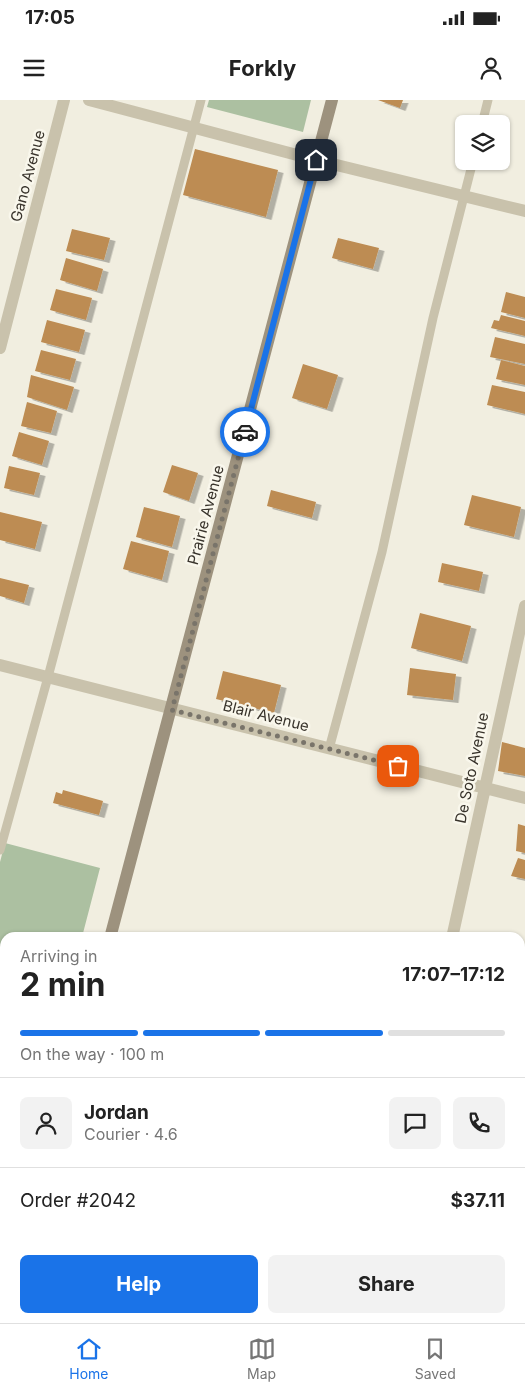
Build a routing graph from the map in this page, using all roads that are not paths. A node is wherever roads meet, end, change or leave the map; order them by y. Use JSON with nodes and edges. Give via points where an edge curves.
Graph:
{"nodes":[{"id":1,"x":64,"y":100,"type":"edge"},
{"id":2,"x":89,"y":100,"type":"edge"},
{"id":3,"x":201,"y":100,"type":"edge"},
{"id":4,"x":332,"y":100,"type":"edge"},
{"id":5,"x":488,"y":100,"type":"edge"},
{"id":6,"x":484,"y":115,"type":"edge"},
{"id":7,"x":194,"y":128,"type":"junction"},
{"id":8,"x":316,"y":160,"type":"junction"},
{"id":9,"x":471,"y":170,"type":"edge"},
{"id":10,"x":464,"y":196,"type":"junction"},
{"id":11,"x":525,"y":211,"type":"edge"},
{"id":12,"x":0,"y":348,"type":"edge"},
{"id":13,"x":525,"y":606,"type":"edge"},
{"id":14,"x":0,"y":665,"type":"edge"},
{"id":15,"x":48,"y":677,"type":"junction"},
{"id":16,"x":172,"y":710,"type":"junction"},
{"id":17,"x":329,"y":749,"type":"junction"},
{"id":18,"x":485,"y":788,"type":"junction"},
{"id":19,"x":525,"y":798,"type":"edge"},
{"id":20,"x":0,"y":850,"type":"edge"},
{"id":21,"x":112,"y":932,"type":"edge"},
{"id":22,"x":453,"y":932,"type":"edge"}],
"edges":[{"from":1,"to":12,"type":"street","name":"Gano Avenue"},
{"from":2,"to":7,"type":"street"},
{"from":3,"to":7,"type":"lane"},
{"from":4,"to":8,"type":"street","name":"Prairie Avenue"},
{"from":5,"to":6,"type":"lane"},
{"from":7,"to":8,"type":"street"},
{"from":7,"to":15,"type":"lane"},
{"from":8,"to":10,"type":"street"},
{"from":8,"to":16,"type":"street","name":"Prairie Avenue"},
{"from":9,"to":10,"type":"lane"},
{"from":10,"to":11,"type":"street"},
{"from":10,"to":17,"type":"lane","via":[[433,318],[382,552]]},
{"from":13,"to":18,"type":"street","name":"De Soto Avenue"},
{"from":14,"to":15,"type":"street","name":"Blair Avenue"},
{"from":15,"to":16,"type":"street","name":"Blair Avenue"},
{"from":15,"to":20,"type":"lane"},
{"from":16,"to":17,"type":"street","name":"Blair Avenue"},
{"from":16,"to":21,"type":"street","name":"Prairie Avenue"},
{"from":17,"to":18,"type":"street","name":"Blair Avenue"},
{"from":18,"to":19,"type":"street","name":"Blair Avenue"},
{"from":18,"to":22,"type":"street","name":"De Soto Avenue"}]}
